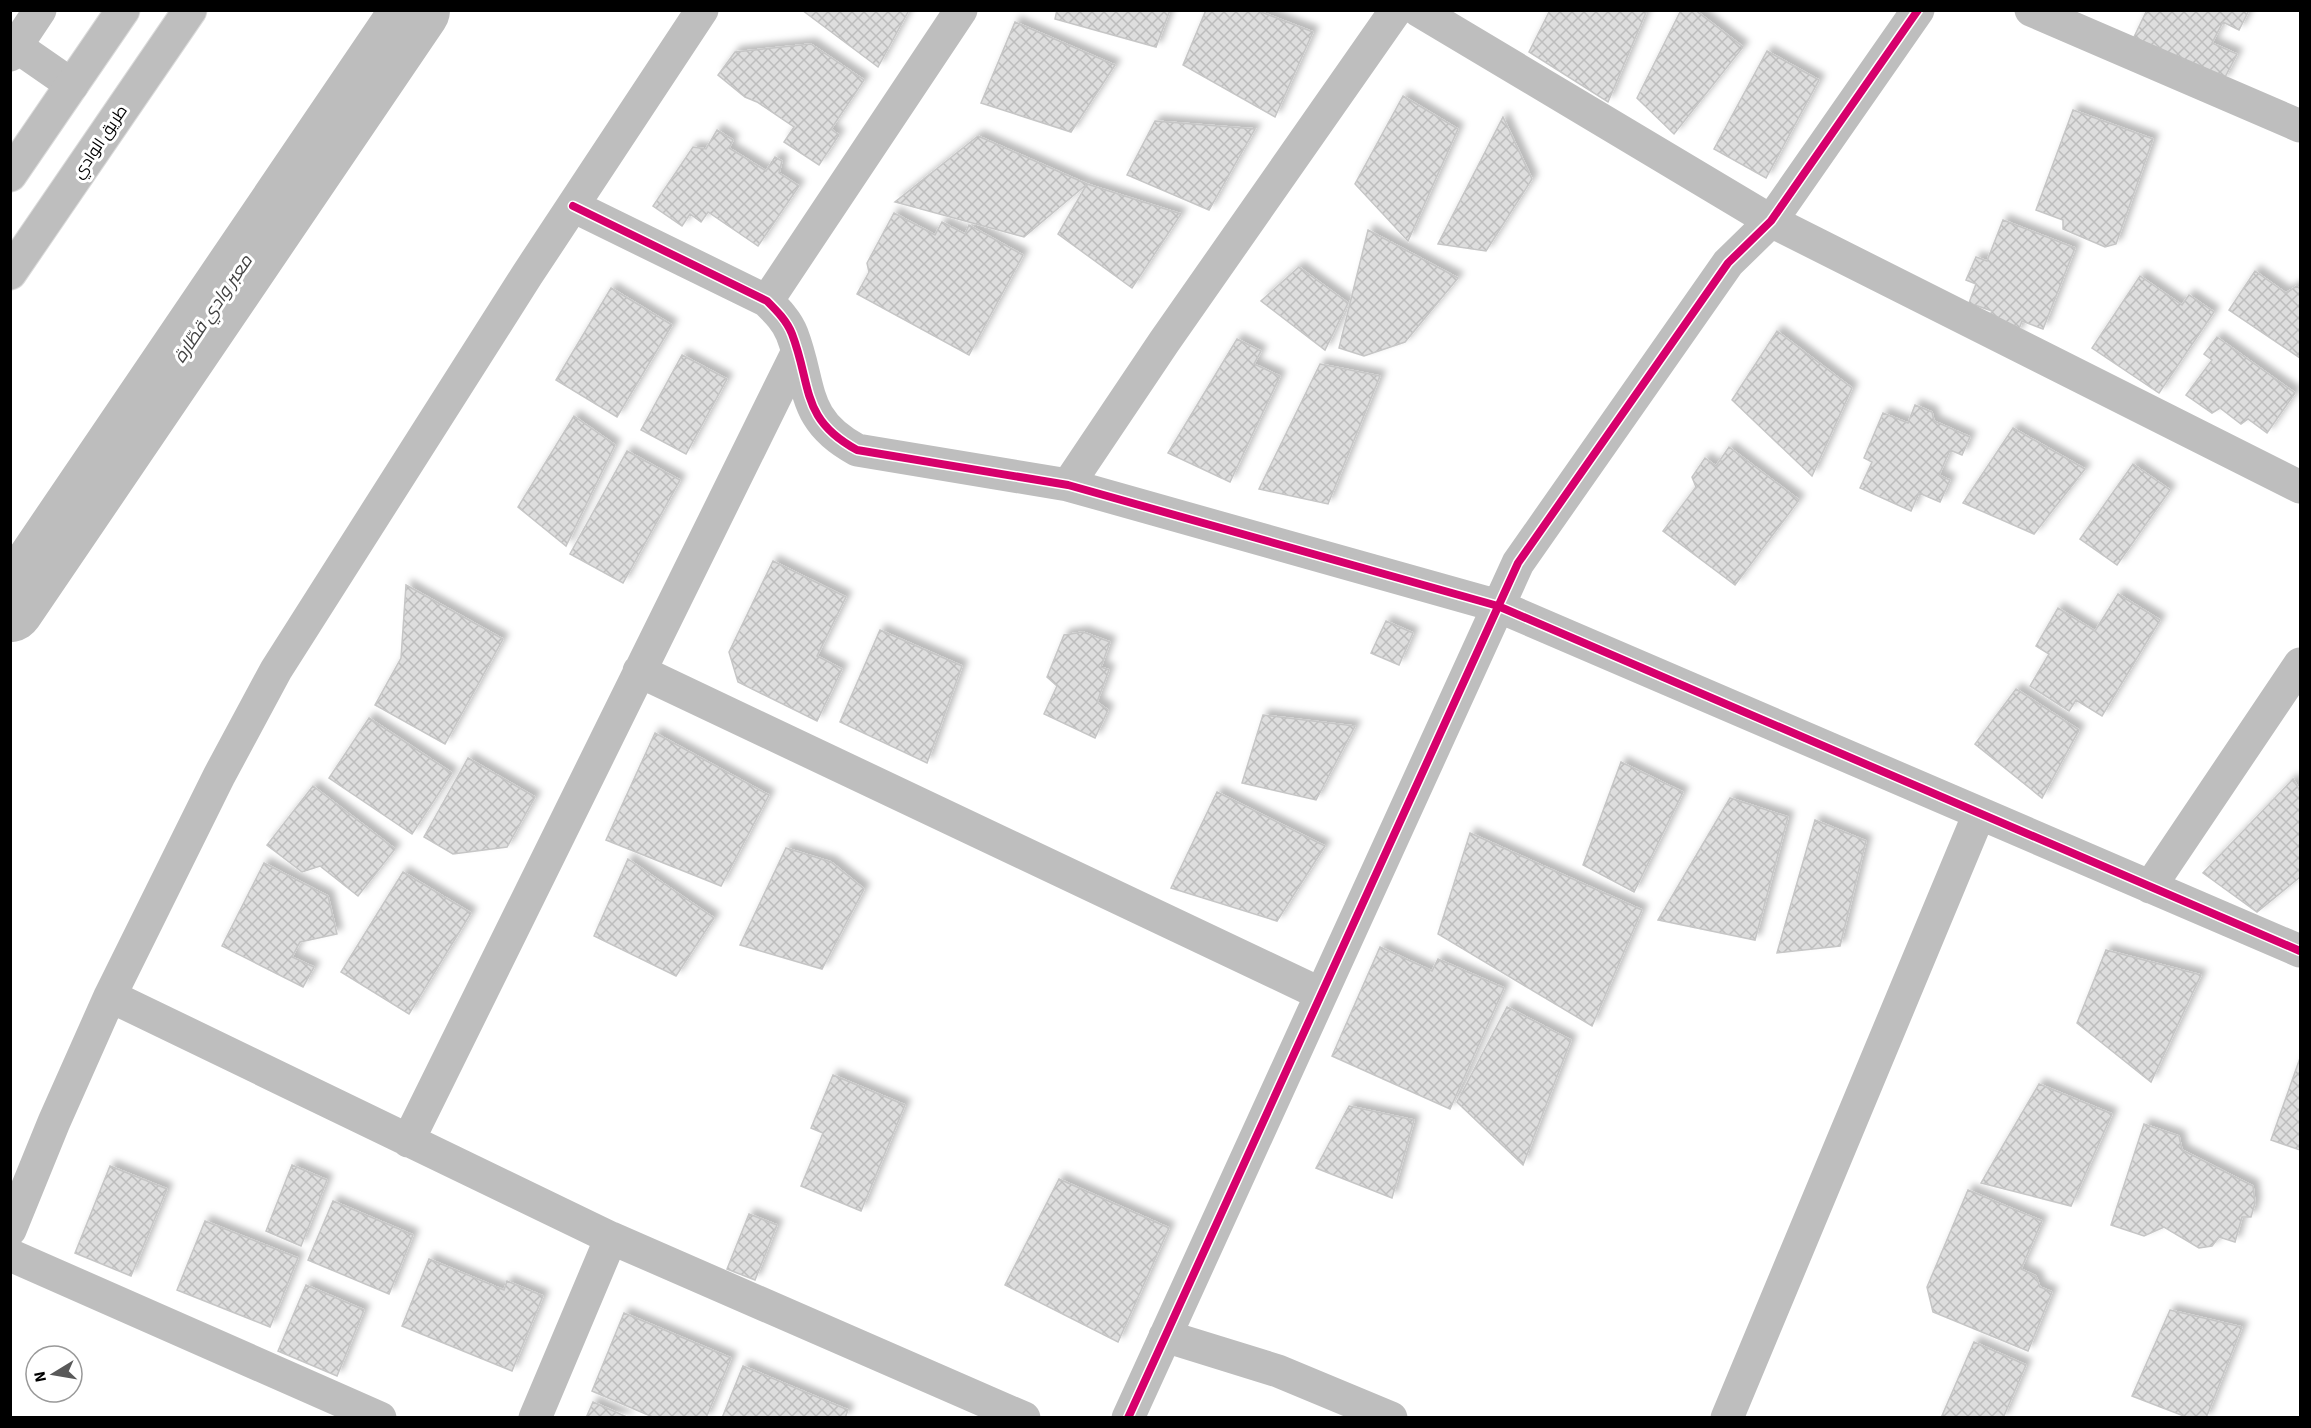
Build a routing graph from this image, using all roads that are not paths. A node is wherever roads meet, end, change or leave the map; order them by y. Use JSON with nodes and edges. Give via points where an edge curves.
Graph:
{"nodes":[{"id":1,"x":40,"y":10,"type":"edge"},
{"id":2,"x":123,"y":10,"type":"edge"},
{"id":3,"x":190,"y":10,"type":"edge"},
{"id":4,"x":702,"y":10,"type":"edge"},
{"id":5,"x":961,"y":10,"type":"edge"},
{"id":6,"x":1396,"y":10,"type":"edge"},
{"id":7,"x":1419,"y":10,"type":"edge"},
{"id":8,"x":1918,"y":10,"type":"edge"},
{"id":9,"x":2031,"y":10,"type":"edge"},
{"id":10,"x":13,"y":47,"type":"edge"},
{"id":11,"x":72,"y":85,"type":"junction"},
{"id":12,"x":2301,"y":126,"type":"edge"},
{"id":13,"x":10,"y":175,"type":"edge"},
{"id":14,"x":573,"y":206,"type":"junction"},
{"id":15,"x":1771,"y":220,"type":"junction"},
{"id":16,"x":10,"y":273,"type":"edge"},
{"id":17,"x":767,"y":301,"type":"junction"},
{"id":18,"x":797,"y":353,"type":"junction"},
{"id":19,"x":1068,"y":485,"type":"junction"},
{"id":20,"x":2301,"y":487,"type":"edge"},
{"id":21,"x":1498,"y":606,"type":"junction"},
{"id":22,"x":2301,"y":664,"type":"edge"},
{"id":23,"x":639,"y":671,"type":"junction"},
{"id":24,"x":1979,"y":814,"type":"junction"},
{"id":25,"x":2150,"y":887,"type":"junction"},
{"id":26,"x":2301,"y":951,"type":"edge"},
{"id":27,"x":1321,"y":994,"type":"junction"},
{"id":28,"x":110,"y":996,"type":"junction"},
{"id":29,"x":408,"y":1141,"type":"junction"},
{"id":30,"x":10,"y":1230,"type":"edge"},
{"id":31,"x":611,"y":1238,"type":"junction"},
{"id":32,"x":10,"y":1255,"type":"edge"},
{"id":33,"x":1166,"y":1336,"type":"junction"},
{"id":34,"x":380,"y":1418,"type":"edge"},
{"id":35,"x":535,"y":1418,"type":"edge"},
{"id":36,"x":1024,"y":1418,"type":"edge"},
{"id":37,"x":1128,"y":1418,"type":"edge"},
{"id":38,"x":1392,"y":1418,"type":"edge"},
{"id":39,"x":1728,"y":1418,"type":"edge"}],
"edges":[{"from":1,"to":10,"type":"street"},
{"from":2,"to":11,"type":"street"},
{"from":3,"to":16,"type":"street","name":"طريق الوادي"},
{"from":4,"to":14,"type":"street"},
{"from":5,"to":17,"type":"street"},
{"from":6,"to":19,"type":"street"},
{"from":7,"to":15,"type":"street"},
{"from":8,"to":15,"type":"street"},
{"from":9,"to":12,"type":"street"},
{"from":10,"to":11,"type":"street"},
{"from":11,"to":13,"type":"street"},
{"from":14,"to":17,"type":"street"},
{"from":14,"to":28,"type":"street","via":[[276,670]]},
{"from":15,"to":20,"type":"street"},
{"from":15,"to":21,"type":"street","via":[[1728,263],[1518,563]]},
{"from":17,"to":18,"type":"street","via":[[782,315]]},
{"from":18,"to":19,"type":"street","via":[[815,414],[840,441],[857,450]]},
{"from":18,"to":23,"type":"street"},
{"from":19,"to":21,"type":"street"},
{"from":21,"to":24,"type":"street"},
{"from":21,"to":27,"type":"street"},
{"from":22,"to":25,"type":"street"},
{"from":23,"to":27,"type":"street"},
{"from":23,"to":29,"type":"street"},
{"from":24,"to":25,"type":"street"},
{"from":24,"to":39,"type":"street"},
{"from":25,"to":26,"type":"street"},
{"from":27,"to":33,"type":"street"},
{"from":28,"to":29,"type":"street"},
{"from":28,"to":30,"type":"street"},
{"from":29,"to":31,"type":"street"},
{"from":31,"to":35,"type":"street"},
{"from":31,"to":36,"type":"street"},
{"from":32,"to":34,"type":"street"},
{"from":33,"to":37,"type":"street"},
{"from":33,"to":38,"type":"street","via":[[1278,1371]]}]}
